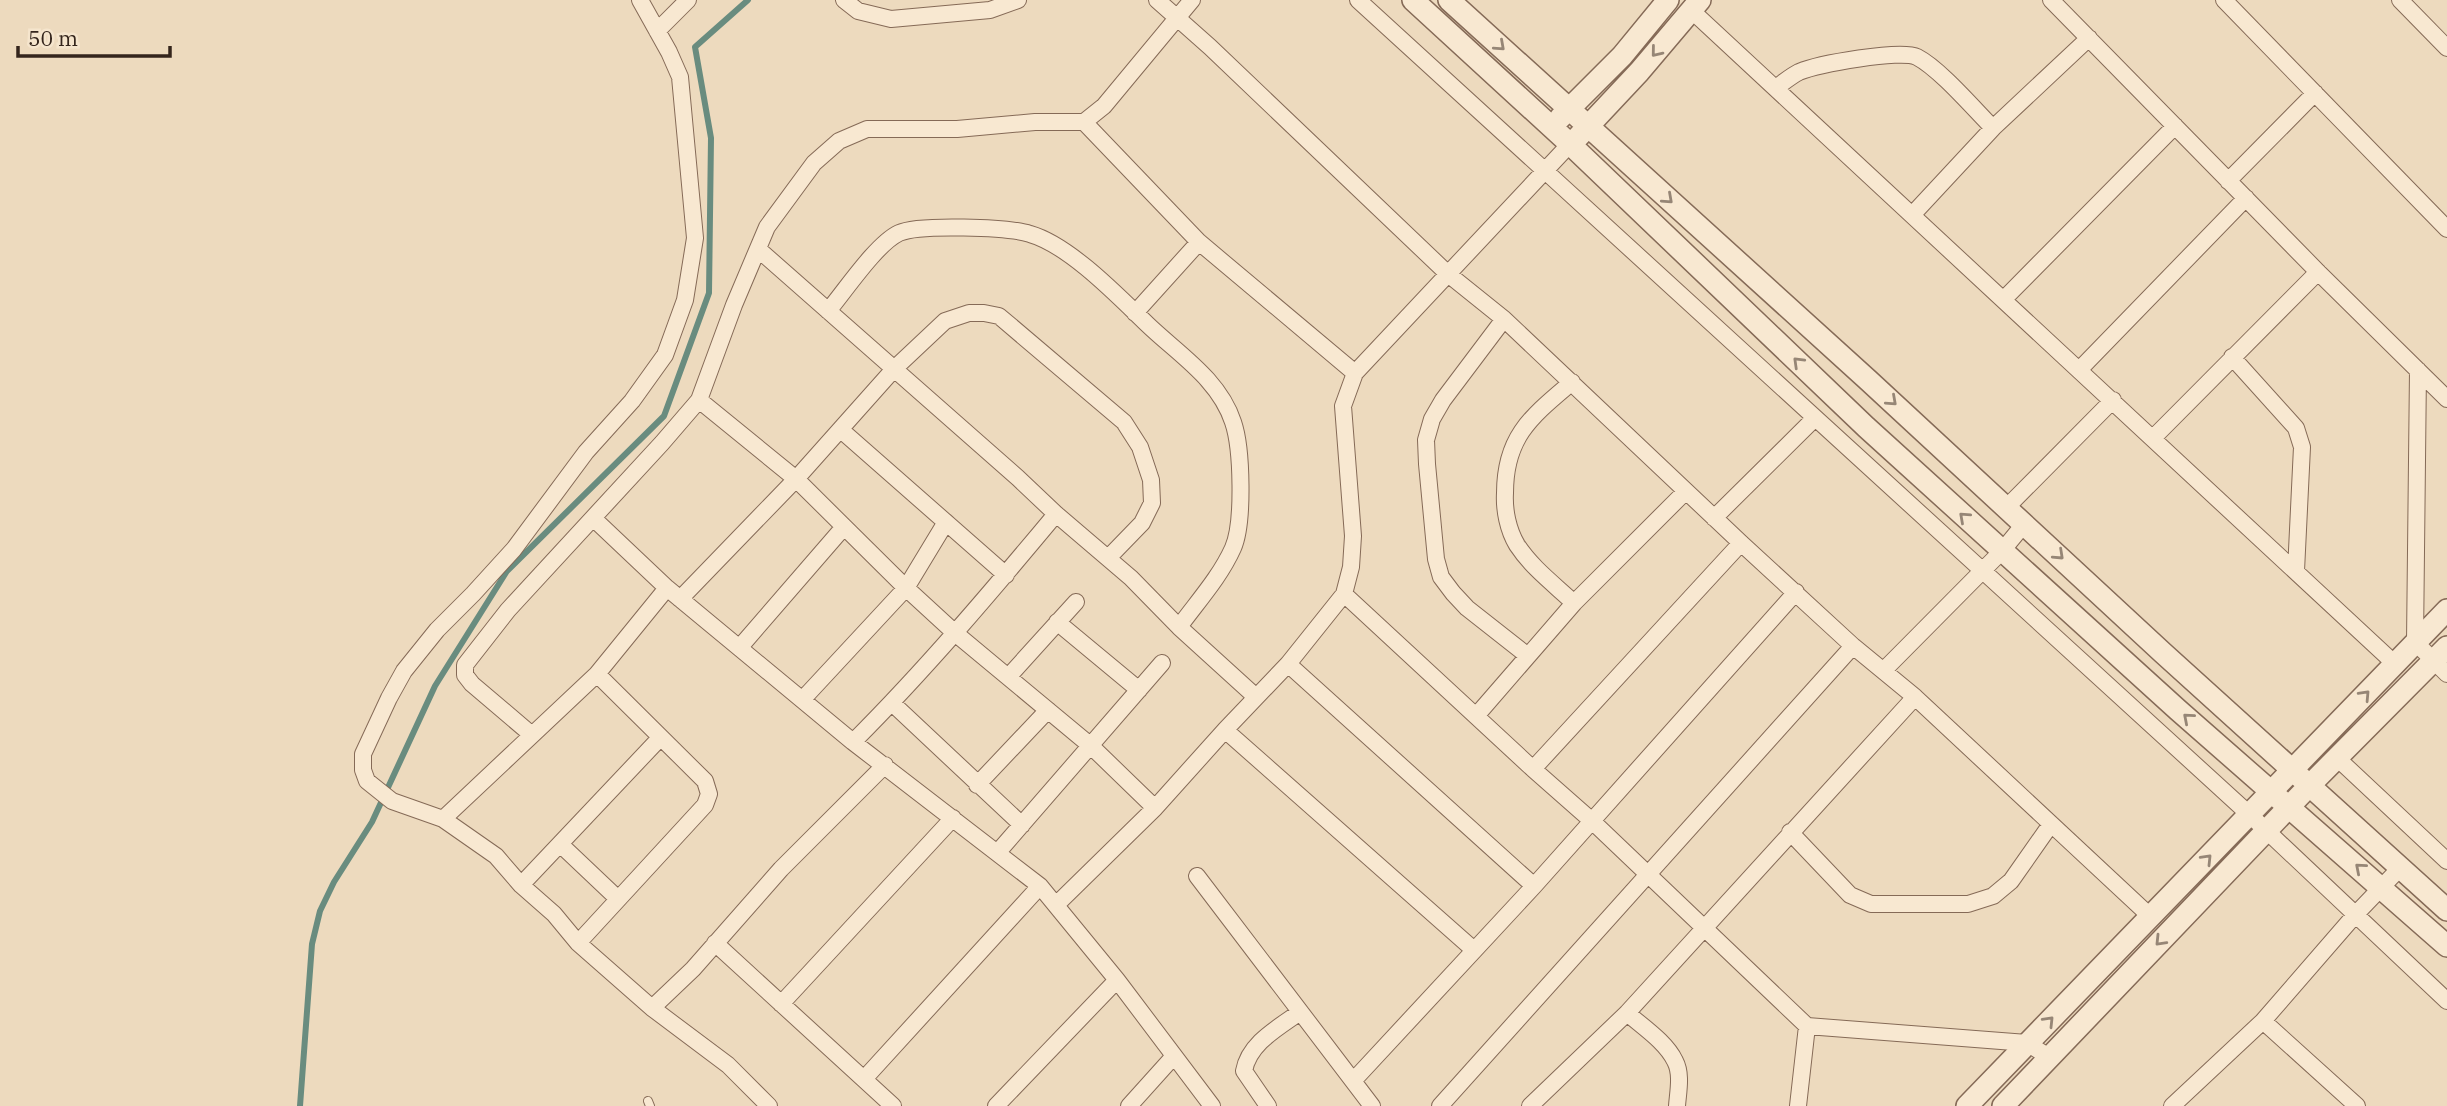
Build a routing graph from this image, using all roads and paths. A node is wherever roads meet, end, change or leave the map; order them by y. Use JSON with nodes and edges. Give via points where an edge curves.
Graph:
{"nodes":[{"id":1,"x":640,"y":0,"type":"edge"},
{"id":2,"x":688,"y":0,"type":"edge"},
{"id":3,"x":844,"y":0,"type":"edge"},
{"id":4,"x":1018,"y":0,"type":"edge"},
{"id":5,"x":1157,"y":0,"type":"edge"},
{"id":6,"x":1192,"y":0,"type":"edge"},
{"id":7,"x":1358,"y":0,"type":"edge"},
{"id":8,"x":1413,"y":0,"type":"edge"},
{"id":9,"x":1450,"y":0,"type":"edge"},
{"id":10,"x":1668,"y":0,"type":"edge"},
{"id":11,"x":2052,"y":0,"type":"edge"},
{"id":12,"x":2224,"y":0,"type":"edge"},
{"id":13,"x":2400,"y":0,"type":"edge"},
{"id":14,"x":1695,"y":5,"type":"edge"},
{"id":15,"x":1176,"y":17,"type":"junction"},
{"id":16,"x":657,"y":31,"type":"junction"},
{"id":17,"x":2089,"y":38,"type":"junction"},
{"id":18,"x":2447,"y":47,"type":"edge"},
{"id":19,"x":1776,"y":87,"type":"junction"},
{"id":20,"x":2315,"y":93,"type":"junction"},
{"id":21,"x":1570,"y":110,"type":"junction"},
{"id":22,"x":1084,"y":122,"type":"junction"},
{"id":23,"x":1550,"y":126,"type":"junction"},
{"id":24,"x":2175,"y":126,"type":"junction"},
{"id":25,"x":1589,"y":128,"type":"junction"},
{"id":26,"x":1993,"y":128,"type":"junction"},
{"id":27,"x":1570,"y":144,"type":"junction"},
{"id":28,"x":1546,"y":171,"type":"junction"},
{"id":29,"x":2228,"y":181,"type":"junction"},
{"id":30,"x":2246,"y":198,"type":"junction"},
{"id":31,"x":1913,"y":215,"type":"junction"},
{"id":32,"x":2447,"y":229,"type":"edge"},
{"id":33,"x":1199,"y":242,"type":"junction"},
{"id":34,"x":758,"y":249,"type":"junction"},
{"id":35,"x":2318,"y":272,"type":"junction"},
{"id":36,"x":1448,"y":274,"type":"junction"},
{"id":37,"x":2004,"y":299,"type":"junction"},
{"id":38,"x":828,"y":311,"type":"junction"},
{"id":39,"x":1135,"y":313,"type":"junction"},
{"id":40,"x":1503,"y":319,"type":"junction"},
{"id":41,"x":2232,"y":357,"type":"junction"},
{"id":42,"x":894,"y":369,"type":"junction"},
{"id":43,"x":2080,"y":369,"type":"junction"},
{"id":44,"x":2418,"y":370,"type":"junction"},
{"id":45,"x":1355,"y":373,"type":"junction"},
{"id":46,"x":1572,"y":382,"type":"junction"},
{"id":47,"x":2447,"y":399,"type":"edge"},
{"id":48,"x":699,"y":400,"type":"junction"},
{"id":49,"x":2113,"y":400,"type":"junction"},
{"id":50,"x":1815,"y":418,"type":"junction"},
{"id":51,"x":841,"y":430,"type":"junction"},
{"id":52,"x":2153,"y":438,"type":"junction"},
{"id":53,"x":796,"y":479,"type":"junction"},
{"id":54,"x":1685,"y":492,"type":"junction"},
{"id":55,"x":2007,"y":507,"type":"junction"},
{"id":56,"x":1056,"y":514,"type":"junction"},
{"id":57,"x":593,"y":518,"type":"junction"},
{"id":58,"x":1714,"y":518,"type":"junction"},
{"id":59,"x":946,"y":522,"type":"junction"},
{"id":60,"x":2025,"y":523,"type":"junction"},
{"id":61,"x":843,"y":528,"type":"junction"},
{"id":62,"x":1741,"y":543,"type":"junction"},
{"id":63,"x":2002,"y":551,"type":"junction"},
{"id":64,"x":1108,"y":557,"type":"junction"},
{"id":65,"x":1982,"y":571,"type":"junction"},
{"id":66,"x":2296,"y":571,"type":"junction"},
{"id":67,"x":1006,"y":575,"type":"junction"},
{"id":68,"x":906,"y":588,"type":"junction"},
{"id":69,"x":1796,"y":592,"type":"junction"},
{"id":70,"x":673,"y":594,"type":"junction"},
{"id":71,"x":1344,"y":594,"type":"junction"},
{"id":72,"x":1076,"y":602,"type":"dead end"},
{"id":73,"x":1574,"y":603,"type":"junction"},
{"id":74,"x":2447,"y":610,"type":"edge"},
{"id":75,"x":1057,"y":622,"type":"junction"},
{"id":76,"x":1179,"y":626,"type":"junction"},
{"id":77,"x":955,"y":633,"type":"junction"},
{"id":78,"x":2416,"y":642,"type":"junction"},
{"id":79,"x":1853,"y":646,"type":"junction"},
{"id":80,"x":740,"y":647,"type":"junction"},
{"id":81,"x":1528,"y":656,"type":"junction"},
{"id":82,"x":2443,"y":660,"type":"edge"},
{"id":83,"x":1162,"y":663,"type":"dead end"},
{"id":84,"x":2394,"y":663,"type":"junction"},
{"id":85,"x":1289,"y":664,"type":"junction"},
{"id":86,"x":1884,"y":670,"type":"junction"},
{"id":87,"x":597,"y":674,"type":"junction"},
{"id":88,"x":1009,"y":676,"type":"junction"},
{"id":89,"x":1139,"y":690,"type":"junction"},
{"id":90,"x":1256,"y":697,"type":"junction"},
{"id":91,"x":1915,"y":697,"type":"junction"},
{"id":92,"x":802,"y":700,"type":"junction"},
{"id":93,"x":892,"y":703,"type":"junction"},
{"id":94,"x":1048,"y":709,"type":"junction"},
{"id":95,"x":1476,"y":716,"type":"junction"},
{"id":96,"x":1225,"y":730,"type":"junction"},
{"id":97,"x":532,"y":735,"type":"junction"},
{"id":98,"x":660,"y":738,"type":"junction"},
{"id":99,"x":853,"y":742,"type":"junction"},
{"id":100,"x":1091,"y":746,"type":"junction"},
{"id":101,"x":2337,"y":758,"type":"junction"},
{"id":102,"x":885,"y":765,"type":"junction"},
{"id":103,"x":1533,"y":769,"type":"junction"},
{"id":104,"x":2293,"y":772,"type":"junction"},
{"id":105,"x":977,"y":785,"type":"junction"},
{"id":106,"x":2309,"y":786,"type":"junction"},
{"id":107,"x":2271,"y":792,"type":"junction"},
{"id":108,"x":2289,"y":807,"type":"junction"},
{"id":109,"x":1155,"y":808,"type":"junction"},
{"id":110,"x":2250,"y":815,"type":"junction"},
{"id":111,"x":953,"y":818,"type":"junction"},
{"id":112,"x":443,"y":819,"type":"junction"},
{"id":113,"x":1592,"y":821,"type":"junction"},
{"id":114,"x":2051,"y":824,"type":"junction"},
{"id":115,"x":1022,"y":825,"type":"junction"},
{"id":116,"x":2266,"y":831,"type":"junction"},
{"id":117,"x":1790,"y":832,"type":"junction"},
{"id":118,"x":560,"y":844,"type":"junction"},
{"id":119,"x":998,"y":852,"type":"junction"},
{"id":120,"x":2447,"y":861,"type":"edge"},
{"id":121,"x":2400,"y":868,"type":"junction"},
{"id":122,"x":1647,"y":874,"type":"junction"},
{"id":123,"x":1198,"y":876,"type":"dead end"},
{"id":124,"x":521,"y":885,"type":"junction"},
{"id":125,"x":1041,"y":886,"type":"junction"},
{"id":126,"x":1534,"y":886,"type":"junction"},
{"id":127,"x":2382,"y":887,"type":"junction"},
{"id":128,"x":617,"y":898,"type":"junction"},
{"id":129,"x":1057,"y":904,"type":"junction"},
{"id":130,"x":2447,"y":910,"type":"edge"},
{"id":131,"x":2356,"y":915,"type":"junction"},
{"id":132,"x":2151,"y":917,"type":"junction"},
{"id":133,"x":1704,"y":926,"type":"junction"},
{"id":134,"x":578,"y":943,"type":"junction"},
{"id":135,"x":715,"y":943,"type":"junction"},
{"id":136,"x":2447,"y":946,"type":"edge"},
{"id":137,"x":1474,"y":950,"type":"junction"},
{"id":138,"x":1117,"y":980,"type":"junction"},
{"id":139,"x":2447,"y":1000,"type":"edge"},
{"id":140,"x":781,"y":1003,"type":"junction"},
{"id":141,"x":652,"y":1008,"type":"junction"},
{"id":142,"x":1300,"y":1012,"type":"junction"},
{"id":143,"x":1627,"y":1013,"type":"junction"},
{"id":144,"x":2263,"y":1021,"type":"junction"},
{"id":145,"x":1807,"y":1026,"type":"junction"},
{"id":146,"x":2027,"y":1043,"type":"junction"},
{"id":147,"x":1174,"y":1056,"type":"junction"},
{"id":148,"x":2049,"y":1057,"type":"junction"},
{"id":149,"x":864,"y":1079,"type":"junction"},
{"id":150,"x":1353,"y":1080,"type":"junction"},
{"id":151,"x":2175,"y":1105,"type":"edge"},
{"id":152,"x":769,"y":1106,"type":"edge"},
{"id":153,"x":893,"y":1106,"type":"edge"},
{"id":154,"x":996,"y":1106,"type":"edge"},
{"id":155,"x":1129,"y":1106,"type":"edge"},
{"id":156,"x":1212,"y":1106,"type":"edge"},
{"id":157,"x":1268,"y":1106,"type":"edge"},
{"id":158,"x":1372,"y":1106,"type":"edge"},
{"id":159,"x":1440,"y":1106,"type":"edge"},
{"id":160,"x":1531,"y":1106,"type":"edge"},
{"id":161,"x":1677,"y":1106,"type":"edge"},
{"id":162,"x":1798,"y":1106,"type":"edge"},
{"id":163,"x":1967,"y":1106,"type":"edge"},
{"id":164,"x":2003,"y":1106,"type":"edge"},
{"id":165,"x":2357,"y":1106,"type":"edge"}],
"edges":[{"from":1,"to":16,"type":"street"},
{"from":2,"to":16,"type":"street"},
{"from":3,"to":4,"type":"street","via":[[858,11],[891,19],[990,10]]},
{"from":5,"to":15,"type":"street"},
{"from":6,"to":15,"type":"street"},
{"from":7,"to":28,"type":"street"},
{"from":8,"to":23,"type":"street"},
{"from":9,"to":21,"type":"street","one_way":true},
{"from":10,"to":21,"type":"street"},
{"from":11,"to":17,"type":"street"},
{"from":12,"to":20,"type":"street"},
{"from":13,"to":18,"type":"street"},
{"from":14,"to":19,"type":"street"},
{"from":14,"to":25,"type":"street","one_way":true},
{"from":15,"to":22,"type":"street","via":[[1104,106]]},
{"from":15,"to":36,"type":"street"},
{"from":16,"to":112,"type":"street","via":[[680,77],[695,238],[685,300],[665,355],[632,401],[586,452],[514,549],[437,629],[404,671],[384,707],[363,754],[367,781],[392,801]]},
{"from":17,"to":24,"type":"street"},
{"from":17,"to":26,"type":"street"},
{"from":19,"to":26,"type":"street","via":[[1818,66],[1895,54],[1915,56]]},
{"from":19,"to":31,"type":"street"},
{"from":20,"to":29,"type":"street"},
{"from":20,"to":32,"type":"street"},
{"from":21,"to":23,"type":"street"},
{"from":21,"to":25,"type":"street"},
{"from":22,"to":33,"type":"street"},
{"from":22,"to":34,"type":"street","via":[[853,133],[814,163],[767,227]]},
{"from":23,"to":27,"type":"street"},
{"from":24,"to":29,"type":"street"},
{"from":24,"to":37,"type":"street"},
{"from":25,"to":27,"type":"street"},
{"from":25,"to":55,"type":"street","one_way":true},
{"from":26,"to":31,"type":"street"},
{"from":27,"to":28,"type":"street"},
{"from":63,"to":27,"type":"street","one_way":true},
{"from":28,"to":36,"type":"street"},
{"from":28,"to":50,"type":"street"},
{"from":29,"to":30,"type":"street"},
{"from":30,"to":35,"type":"street"},
{"from":30,"to":43,"type":"street"},
{"from":31,"to":37,"type":"street"},
{"from":33,"to":39,"type":"street"},
{"from":33,"to":45,"type":"street"},
{"from":34,"to":38,"type":"street"},
{"from":34,"to":48,"type":"street"},
{"from":35,"to":41,"type":"street"},
{"from":35,"to":44,"type":"street"},
{"from":36,"to":40,"type":"street"},
{"from":36,"to":45,"type":"street"},
{"from":37,"to":43,"type":"street"},
{"from":38,"to":39,"type":"street","via":[[886,241],[900,232],[986,229],[1031,234],[1065,253]]},
{"from":38,"to":42,"type":"street"},
{"from":39,"to":76,"type":"street","via":[[1188,359],[1219,394],[1233,421],[1239,447],[1235,545]]},
{"from":40,"to":46,"type":"street"},
{"from":40,"to":81,"type":"street","via":[[1432,419],[1426,440],[1427,464],[1441,577],[1467,608]]},
{"from":41,"to":52,"type":"street"},
{"from":41,"to":66,"type":"street","via":[[2296,428],[2302,447]]},
{"from":42,"to":51,"type":"street"},
{"from":42,"to":56,"type":"street"},
{"from":42,"to":64,"type":"street","via":[[945,321],[984,313],[999,316],[1103,403],[1124,422],[1140,447],[1152,480],[1152,503],[1142,523]]},
{"from":43,"to":49,"type":"street"},
{"from":44,"to":47,"type":"street"},
{"from":44,"to":78,"type":"street"},
{"from":45,"to":71,"type":"street","via":[[1343,406],[1353,536]]},
{"from":46,"to":54,"type":"street"},
{"from":46,"to":73,"type":"street","via":[[1538,412],[1509,452],[1504,500],[1516,543]]},
{"from":48,"to":53,"type":"street"},
{"from":48,"to":57,"type":"street"},
{"from":49,"to":52,"type":"street"},
{"from":49,"to":55,"type":"street"},
{"from":50,"to":58,"type":"street"},
{"from":50,"to":65,"type":"street"},
{"from":51,"to":53,"type":"street"},
{"from":51,"to":59,"type":"street"},
{"from":52,"to":66,"type":"street"},
{"from":53,"to":61,"type":"street"},
{"from":53,"to":70,"type":"street"},
{"from":54,"to":58,"type":"street"},
{"from":54,"to":73,"type":"street"},
{"from":55,"to":60,"type":"street"},
{"from":56,"to":64,"type":"street"},
{"from":56,"to":67,"type":"street"},
{"from":57,"to":70,"type":"street"},
{"from":57,"to":97,"type":"street","via":[[508,610],[465,665],[472,684]]},
{"from":58,"to":62,"type":"street"},
{"from":59,"to":67,"type":"street"},
{"from":59,"to":68,"type":"street"},
{"from":60,"to":63,"type":"street"},
{"from":60,"to":104,"type":"street","one_way":true},
{"from":61,"to":68,"type":"street"},
{"from":61,"to":80,"type":"street"},
{"from":62,"to":69,"type":"street"},
{"from":62,"to":103,"type":"street"},
{"from":63,"to":65,"type":"street"},
{"from":107,"to":63,"type":"street","one_way":true},
{"from":64,"to":76,"type":"street"},
{"from":65,"to":86,"type":"street"},
{"from":65,"to":110,"type":"street"},
{"from":66,"to":84,"type":"street"},
{"from":67,"to":77,"type":"street"},
{"from":68,"to":77,"type":"street"},
{"from":68,"to":92,"type":"street"},
{"from":69,"to":79,"type":"street"},
{"from":69,"to":113,"type":"street"},
{"from":70,"to":80,"type":"street"},
{"from":70,"to":87,"type":"street"},
{"from":71,"to":85,"type":"street"},
{"from":71,"to":95,"type":"street"},
{"from":72,"to":75,"type":"street"},
{"from":73,"to":81,"type":"street"},
{"from":74,"to":78,"type":"street"},
{"from":75,"to":88,"type":"street"},
{"from":75,"to":89,"type":"street"},
{"from":76,"to":90,"type":"street"},
{"from":77,"to":88,"type":"street"},
{"from":77,"to":93,"type":"street"},
{"from":78,"to":82,"type":"street"},
{"from":78,"to":84,"type":"street"},
{"from":79,"to":86,"type":"street"},
{"from":79,"to":122,"type":"street"},
{"from":80,"to":92,"type":"street"},
{"from":81,"to":95,"type":"street"},
{"from":82,"to":101,"type":"street"},
{"from":83,"to":89,"type":"street"},
{"from":104,"to":84,"type":"street","one_way":true},
{"from":85,"to":90,"type":"street"},
{"from":85,"to":126,"type":"street"},
{"from":86,"to":91,"type":"street"},
{"from":87,"to":97,"type":"street"},
{"from":87,"to":98,"type":"street"},
{"from":88,"to":94,"type":"street"},
{"from":89,"to":100,"type":"street"},
{"from":90,"to":96,"type":"street"},
{"from":91,"to":114,"type":"street"},
{"from":91,"to":117,"type":"street"},
{"from":92,"to":99,"type":"street"},
{"from":93,"to":99,"type":"street"},
{"from":93,"to":105,"type":"street"},
{"from":94,"to":100,"type":"street"},
{"from":94,"to":105,"type":"street"},
{"from":95,"to":103,"type":"street"},
{"from":96,"to":109,"type":"street"},
{"from":96,"to":137,"type":"street"},
{"from":97,"to":112,"type":"street"},
{"from":98,"to":118,"type":"street"},
{"from":98,"to":128,"type":"street","via":[[705,780],[709,794],[705,806]]},
{"from":99,"to":102,"type":"street"},
{"from":100,"to":109,"type":"street"},
{"from":100,"to":115,"type":"street"},
{"from":101,"to":106,"type":"street"},
{"from":101,"to":120,"type":"street"},
{"from":102,"to":111,"type":"street"},
{"from":102,"to":135,"type":"street"},
{"from":103,"to":113,"type":"street"},
{"from":104,"to":106,"type":"street"},
{"from":104,"to":107,"type":"street"},
{"from":105,"to":115,"type":"street"},
{"from":106,"to":108,"type":"street"},
{"from":106,"to":121,"type":"street"},
{"from":107,"to":108,"type":"street"},
{"from":107,"to":110,"type":"street"},
{"from":108,"to":116,"type":"street"},
{"from":127,"to":108,"type":"street","one_way":true},
{"from":109,"to":129,"type":"street"},
{"from":110,"to":116,"type":"street"},
{"from":132,"to":110,"type":"street","one_way":true},
{"from":111,"to":119,"type":"street"},
{"from":111,"to":140,"type":"street"},
{"from":112,"to":124,"type":"street","via":[[496,856]]},
{"from":113,"to":122,"type":"street"},
{"from":113,"to":126,"type":"street"},
{"from":114,"to":117,"type":"street","via":[[2011,881],[1993,896],[1968,904],[1871,904],[1850,895]]},
{"from":114,"to":132,"type":"street"},
{"from":115,"to":119,"type":"street"},
{"from":116,"to":131,"type":"street"},
{"from":116,"to":148,"type":"street","one_way":true},
{"from":117,"to":133,"type":"street"},
{"from":118,"to":124,"type":"street"},
{"from":118,"to":128,"type":"street"},
{"from":119,"to":125,"type":"street"},
{"from":121,"to":127,"type":"street"},
{"from":121,"to":130,"type":"street"},
{"from":122,"to":133,"type":"street"},
{"from":122,"to":159,"type":"street"},
{"from":123,"to":142,"type":"street"},
{"from":124,"to":134,"type":"street"},
{"from":125,"to":129,"type":"street"},
{"from":125,"to":149,"type":"street"},
{"from":126,"to":137,"type":"street"},
{"from":127,"to":131,"type":"street"},
{"from":127,"to":136,"type":"street"},
{"from":128,"to":134,"type":"street"},
{"from":129,"to":138,"type":"street"},
{"from":131,"to":139,"type":"street"},
{"from":131,"to":144,"type":"street"},
{"from":146,"to":132,"type":"street","one_way":true},
{"from":133,"to":143,"type":"street"},
{"from":133,"to":145,"type":"street"},
{"from":134,"to":141,"type":"street"},
{"from":135,"to":140,"type":"street"},
{"from":135,"to":141,"type":"street"},
{"from":137,"to":150,"type":"street"},
{"from":138,"to":147,"type":"street"},
{"from":138,"to":154,"type":"street"},
{"from":140,"to":149,"type":"street"},
{"from":141,"to":152,"type":"street","via":[[728,1065]]},
{"from":142,"to":150,"type":"street"},
{"from":142,"to":157,"type":"street","via":[[1247,1058],[1244,1071]]},
{"from":143,"to":160,"type":"street"},
{"from":143,"to":161,"type":"street","via":[[1676,1062]]},
{"from":144,"to":151,"type":"street"},
{"from":144,"to":165,"type":"street"},
{"from":145,"to":146,"type":"street"},
{"from":145,"to":162,"type":"street"},
{"from":146,"to":148,"type":"street"},
{"from":146,"to":163,"type":"street"},
{"from":147,"to":155,"type":"street"},
{"from":147,"to":156,"type":"street"},
{"from":148,"to":164,"type":"street"},
{"from":149,"to":153,"type":"street"},
{"from":150,"to":158,"type":"street"}]}
